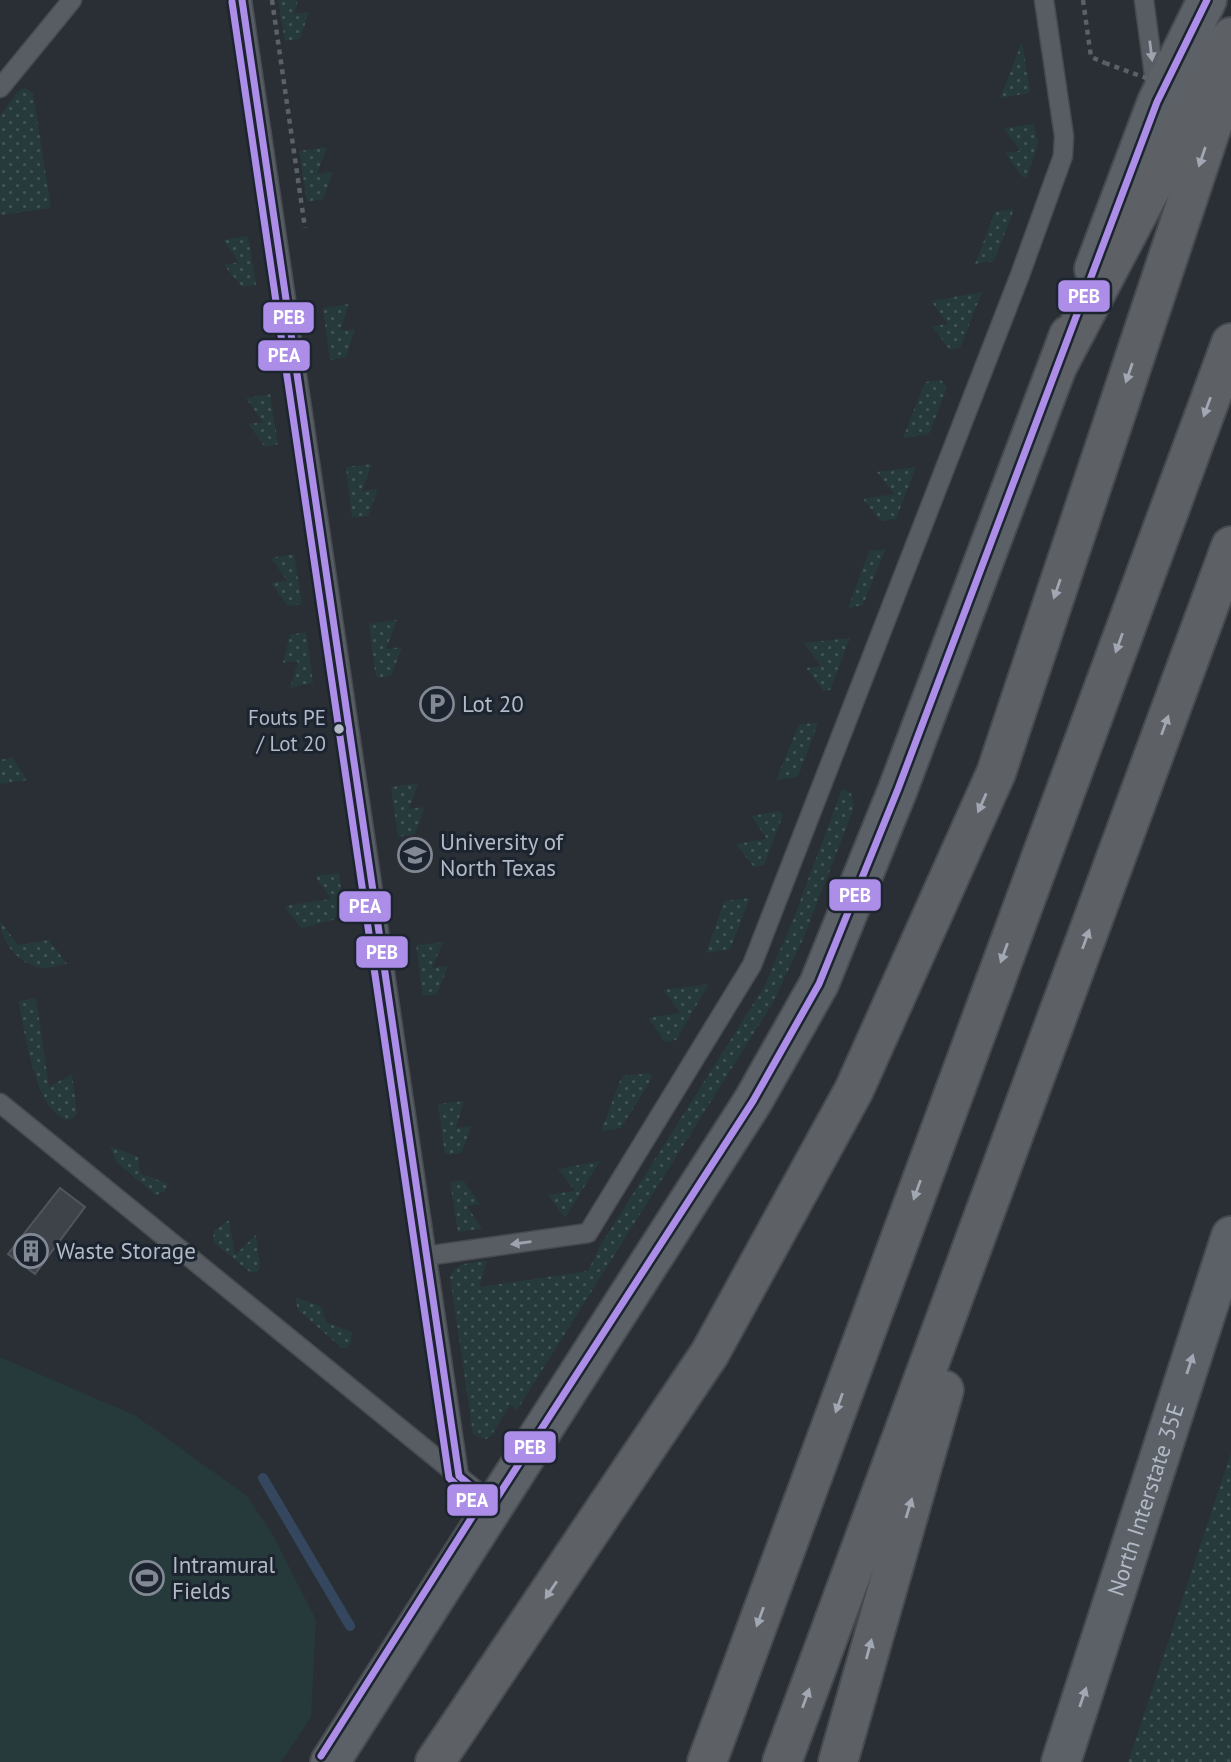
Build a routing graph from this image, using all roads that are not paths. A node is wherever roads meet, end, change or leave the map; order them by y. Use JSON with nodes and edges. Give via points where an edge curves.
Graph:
{"nodes":[{"id":1,"x":72,"y":0,"type":"edge"},
{"id":2,"x":242,"y":0,"type":"edge"},
{"id":3,"x":1044,"y":0,"type":"edge"},
{"id":4,"x":1144,"y":0,"type":"edge"},
{"id":5,"x":1202,"y":5,"type":"edge"},
{"id":6,"x":1231,"y":37,"type":"edge"},
{"id":7,"x":1231,"y":69,"type":"edge"},
{"id":8,"x":0,"y":88,"type":"edge"},
{"id":9,"x":1157,"y":102,"type":"junction"},
{"id":10,"x":1231,"y":343,"type":"edge"},
{"id":11,"x":1058,"y":365,"type":"junction"},
{"id":12,"x":1231,"y":545,"type":"edge"},
{"id":13,"x":979,"y":1020,"type":"junction"},
{"id":14,"x":1046,"y":1049,"type":"junction"},
{"id":15,"x":0,"y":1103,"type":"edge"},
{"id":16,"x":922,"y":1136,"type":"dead end"},
{"id":17,"x":1231,"y":1236,"type":"edge"},
{"id":18,"x":426,"y":1256,"type":"junction"},
{"id":19,"x":459,"y":1476,"type":"junction"},
{"id":20,"x":493,"y":1504,"type":"junction"},
{"id":21,"x":330,"y":1762,"type":"edge"},
{"id":22,"x":435,"y":1762,"type":"edge"},
{"id":23,"x":707,"y":1762,"type":"edge"},
{"id":24,"x":782,"y":1762,"type":"edge"},
{"id":25,"x":838,"y":1762,"type":"edge"},
{"id":26,"x":1061,"y":1762,"type":"edge"}],
"edges":[{"from":1,"to":8,"type":"lane"},
{"from":2,"to":18,"type":"lane"},
{"from":3,"to":18,"type":"lane","one_way":true,"via":[[1063,156],[752,965],[588,1233]]},
{"from":4,"to":9,"type":"lane","one_way":true},
{"from":5,"to":9,"type":"main road"},
{"from":6,"to":11,"type":"highway"},
{"from":7,"to":22,"type":"highway","one_way":true,"via":[[996,773],[855,1090],[710,1353]]},
{"from":9,"to":11,"type":"main road"},
{"from":10,"to":13,"type":"highway","one_way":true},
{"from":11,"to":20,"type":"main road","via":[[820,984],[752,1101]]},
{"from":14,"to":12,"type":"highway","one_way":true},
{"from":13,"to":16,"type":"highway"},
{"from":13,"to":23,"type":"highway","one_way":true},
{"from":24,"to":14,"type":"highway","one_way":true},
{"from":25,"to":14,"type":"highway","one_way":true},
{"from":15,"to":19,"type":"lane"},
{"from":26,"to":17,"type":"main road","name":"North Interstate 35E","one_way":true},
{"from":18,"to":19,"type":"lane"},
{"from":19,"to":20,"type":"lane"},
{"from":20,"to":21,"type":"main road"}]}
